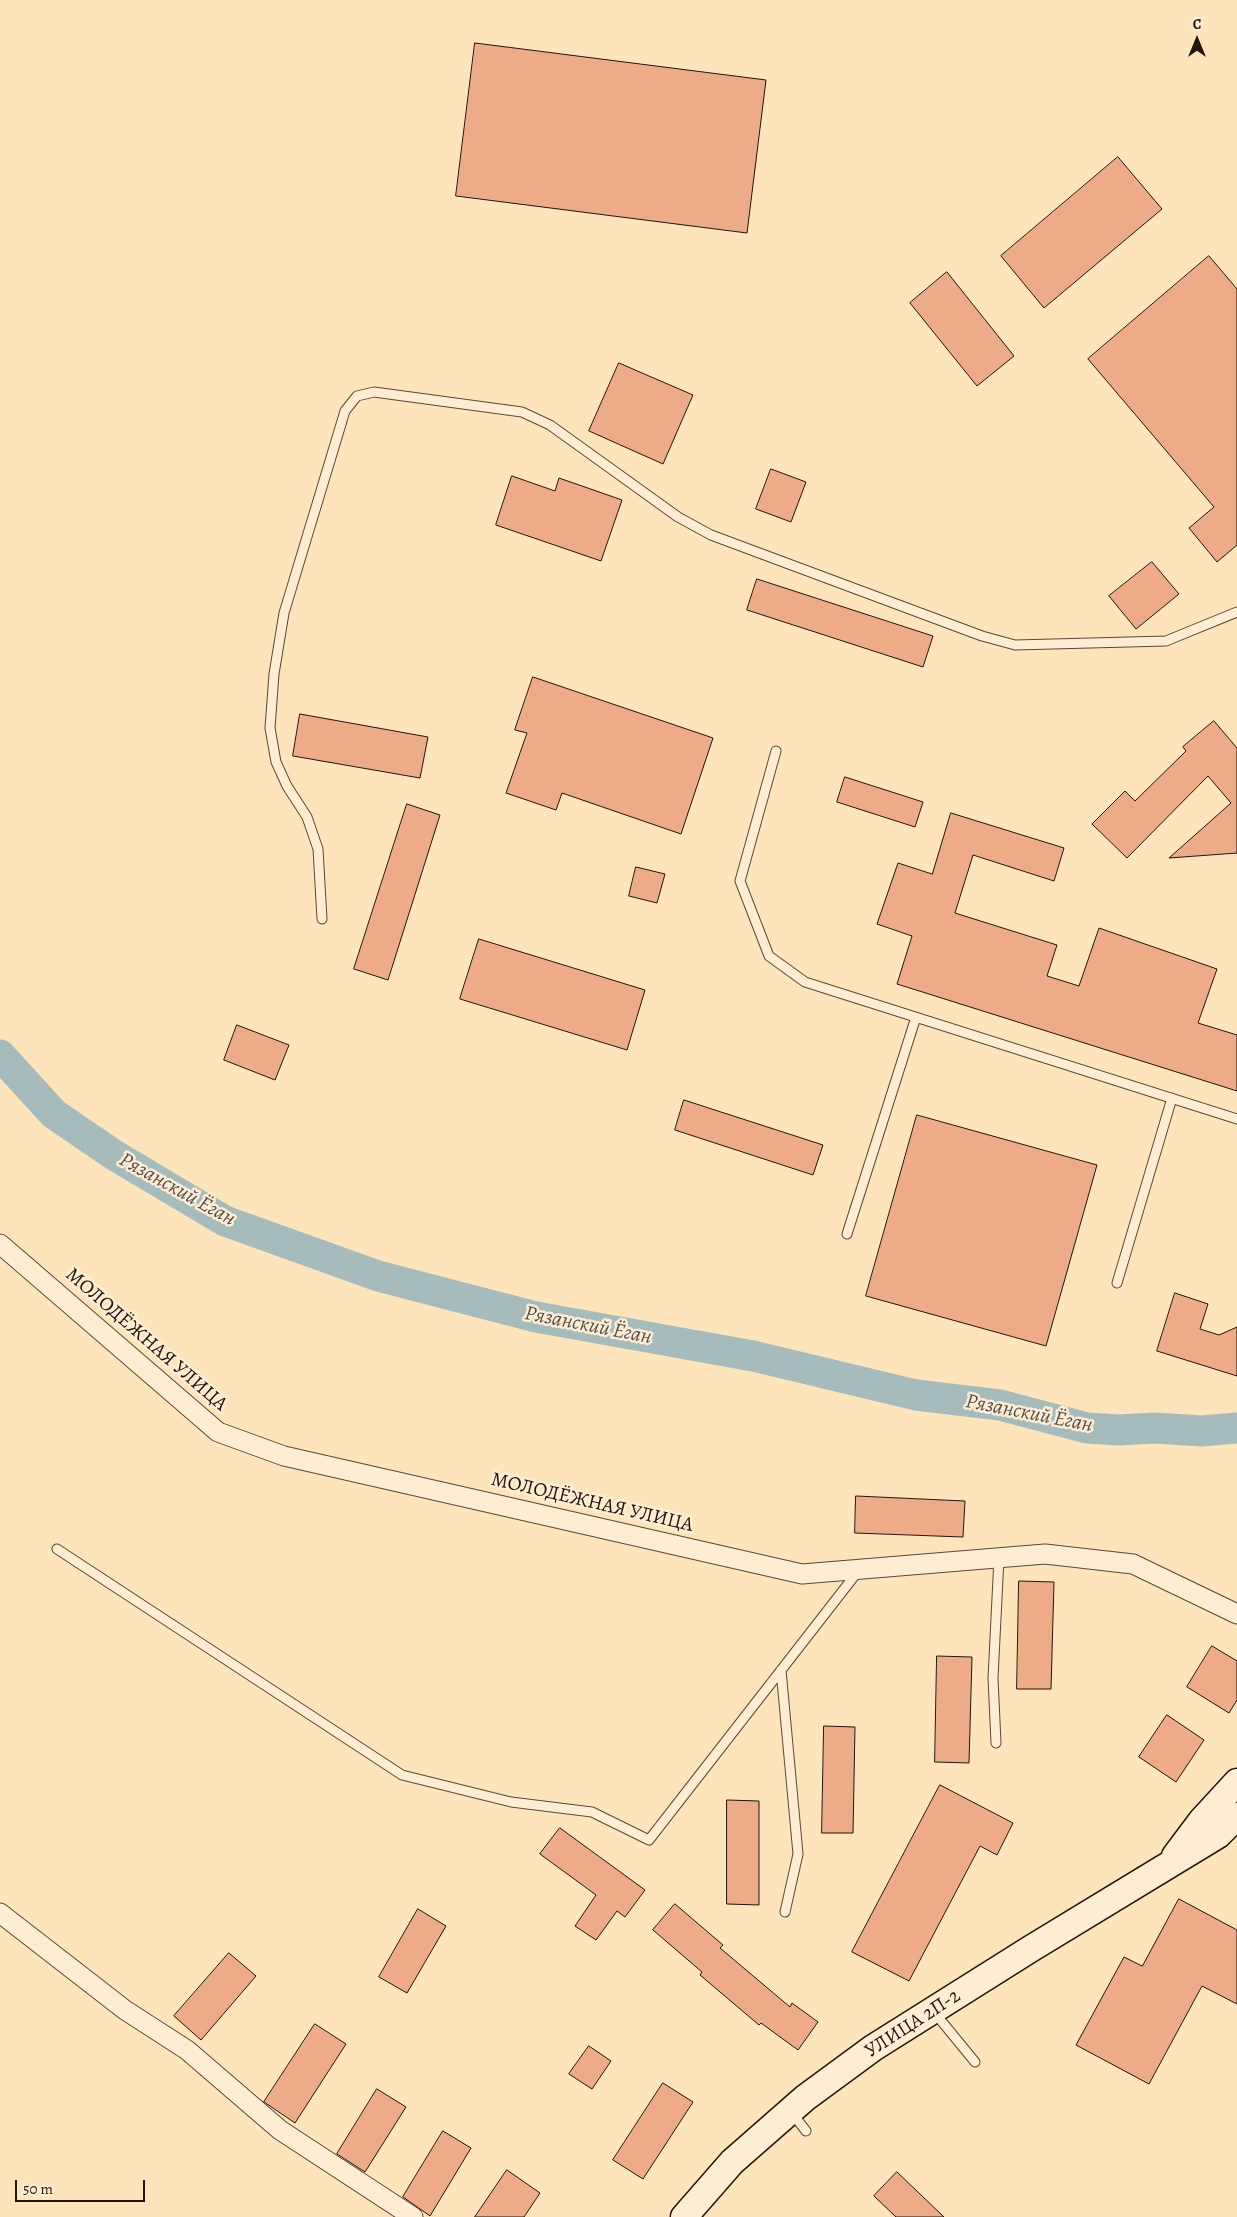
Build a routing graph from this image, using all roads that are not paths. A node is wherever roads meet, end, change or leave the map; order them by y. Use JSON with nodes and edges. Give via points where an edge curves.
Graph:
{"nodes":[{"id":1,"x":1237,"y":612,"type":"edge"},
{"id":2,"x":776,"y":751,"type":"dead end"},
{"id":3,"x":322,"y":919,"type":"dead end"},
{"id":4,"x":916,"y":1017,"type":"junction"},
{"id":5,"x":1172,"y":1098,"type":"junction"},
{"id":6,"x":1237,"y":1119,"type":"edge"},
{"id":7,"x":847,"y":1234,"type":"dead end"},
{"id":8,"x":0,"y":1244,"type":"edge"},
{"id":9,"x":1117,"y":1283,"type":"dead end"},
{"id":10,"x":57,"y":1549,"type":"dead end"},
{"id":11,"x":999,"y":1558,"type":"junction"},
{"id":12,"x":859,"y":1570,"type":"junction"},
{"id":13,"x":1237,"y":1614,"type":"edge"},
{"id":14,"x":781,"y":1670,"type":"junction"},
{"id":15,"x":996,"y":1743,"type":"dead end"},
{"id":16,"x":1237,"y":1782,"type":"edge"},
{"id":17,"x":1237,"y":1816,"type":"edge"},
{"id":18,"x":1168,"y":1865,"type":"junction"},
{"id":19,"x":785,"y":1912,"type":"dead end"},
{"id":20,"x":0,"y":1913,"type":"edge"},
{"id":21,"x":932,"y":2011,"type":"junction"},
{"id":22,"x":975,"y":2062,"type":"dead end"},
{"id":23,"x":413,"y":2217,"type":"edge"},
{"id":24,"x":684,"y":2217,"type":"edge"}],
"edges":[{"from":1,"to":3,"type":"lane","via":[[1166,641],[1015,645],[973,633],[711,535],[678,517],[550,425],[522,412],[374,392],[357,396],[345,411],[284,613],[274,674],[270,728],[276,762],[307,817],[318,849]]},
{"from":2,"to":4,"type":"lane","via":[[740,881],[770,956],[805,982]]},
{"from":4,"to":5,"type":"lane"},
{"from":4,"to":7,"type":"lane"},
{"from":5,"to":6,"type":"lane"},
{"from":5,"to":9,"type":"lane"},
{"from":8,"to":12,"type":"street","name":"МОЛОДЁЖНАЯ УЛИЦА","via":[[218,1432],[284,1456],[802,1574]]},
{"from":10,"to":14,"type":"lane","via":[[402,1774],[511,1802],[592,1812],[649,1840]]},
{"from":11,"to":12,"type":"street","name":"МОЛОДЁЖНАЯ УЛИЦА"},
{"from":11,"to":13,"type":"street","name":"МОЛОДЁЖНАЯ УЛИЦА","via":[[1045,1554],[1133,1564]]},
{"from":11,"to":15,"type":"lane","via":[[993,1678]]},
{"from":12,"to":14,"type":"lane"},
{"from":14,"to":19,"type":"lane","via":[[798,1854]]},
{"from":16,"to":18,"type":"main road","name":"УЛИЦА 2П-2","via":[[1202,1820]]},
{"from":17,"to":18,"type":"main road","name":"УЛИЦА 2П-2","via":[[1218,1836]]},
{"from":18,"to":21,"type":"main road","name":"УЛИЦА 2П-2"},
{"from":20,"to":23,"type":"street","via":[[125,2010],[186,2050],[280,2130]]},
{"from":21,"to":22,"type":"lane"},
{"from":21,"to":24,"type":"main road","name":"УЛИЦА 2П-2","via":[[873,2048],[798,2121],[732,2162]]}]}
